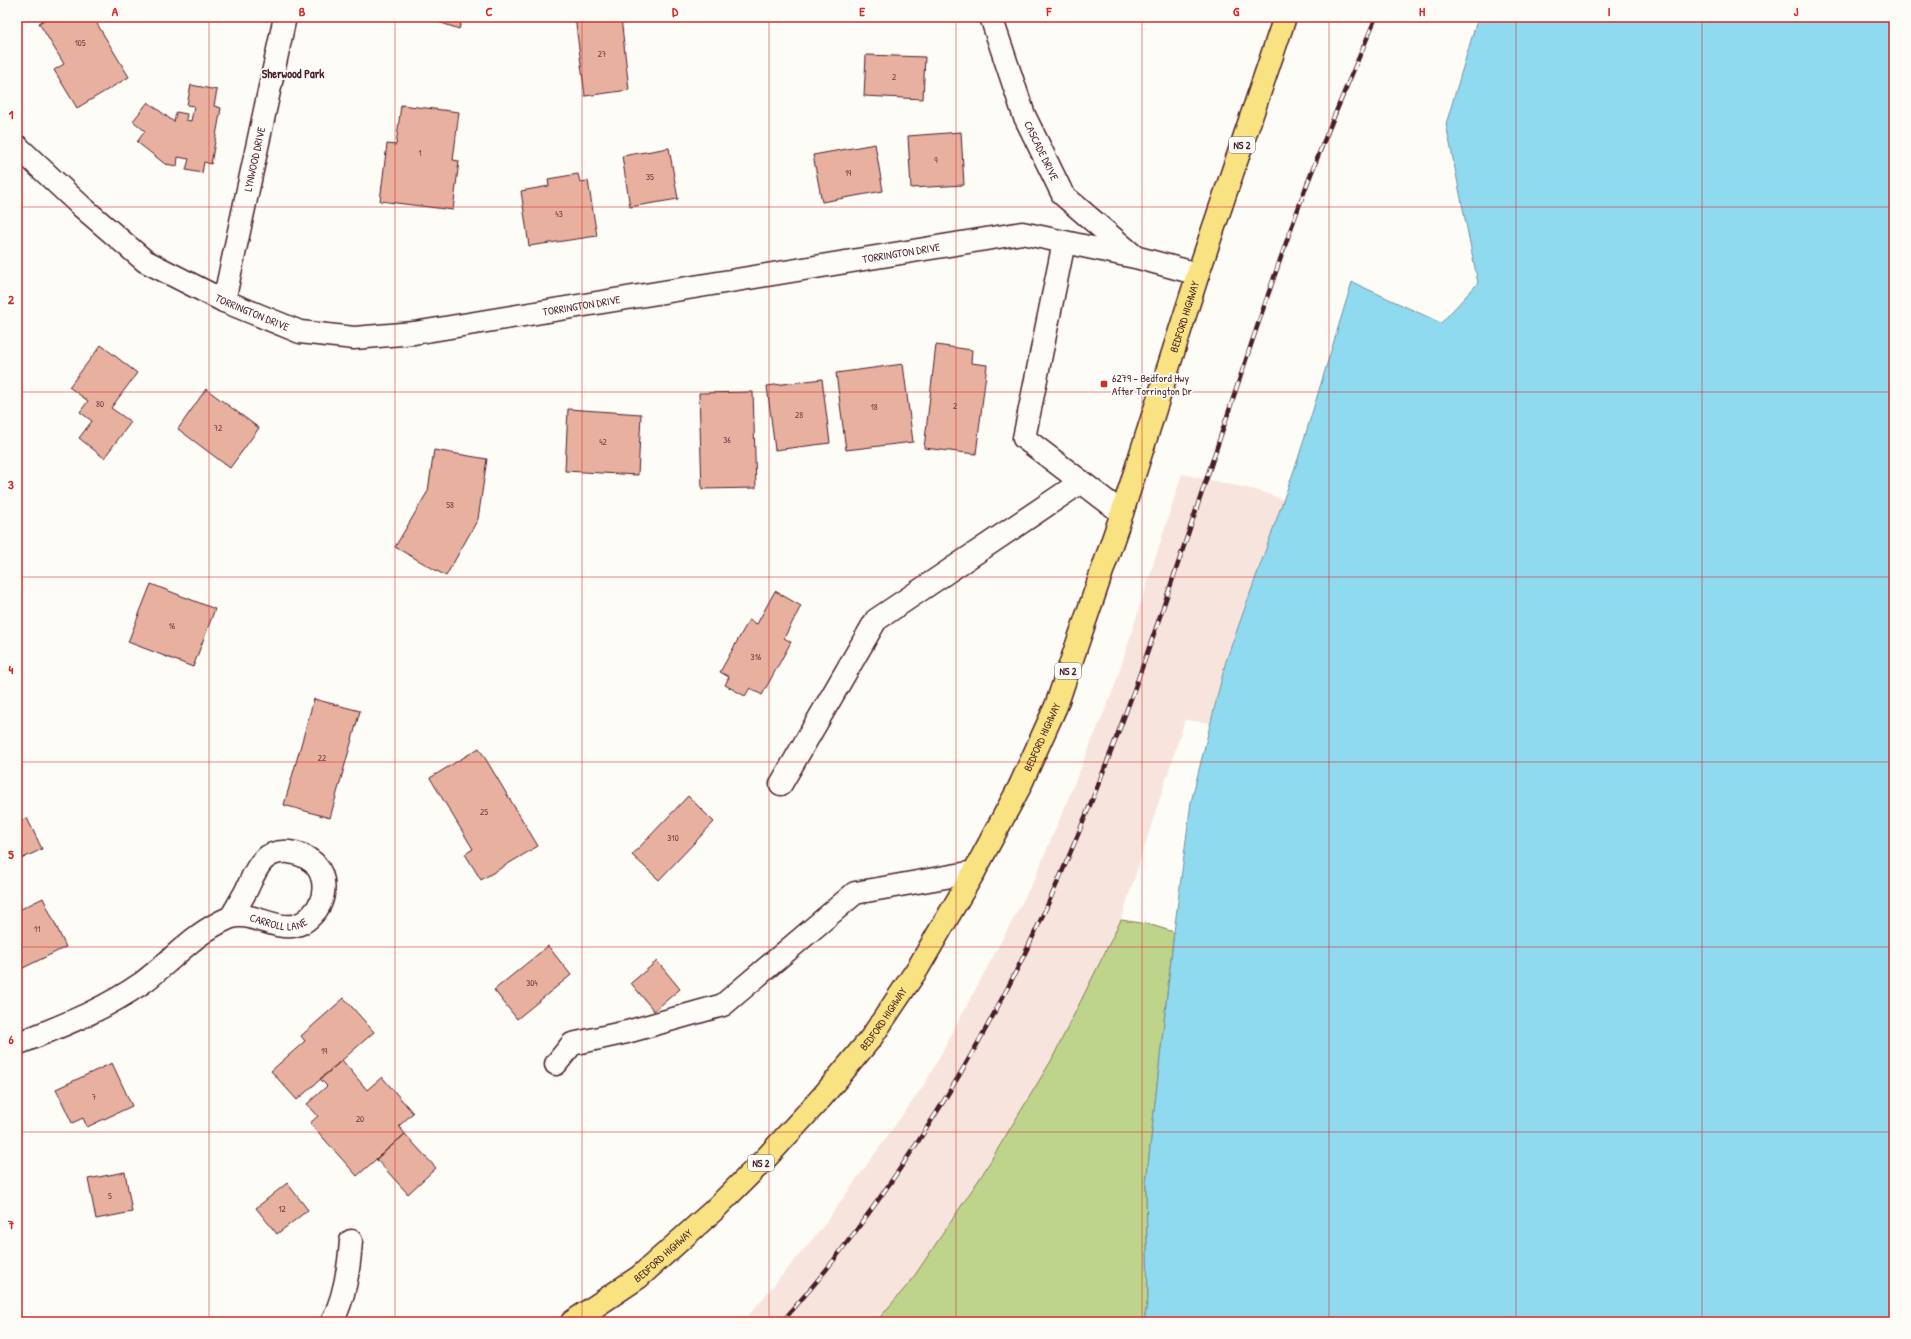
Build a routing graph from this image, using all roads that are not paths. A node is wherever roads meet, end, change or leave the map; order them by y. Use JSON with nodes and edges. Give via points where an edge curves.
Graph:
{"nodes":[{"id":1,"x":285,"y":17,"type":"edge"},
{"id":2,"x":991,"y":17,"type":"edge"},
{"id":3,"x":1285,"y":17,"type":"edge"},
{"id":4,"x":17,"y":146,"type":"edge"},
{"id":5,"x":1064,"y":242,"type":"junction"},
{"id":6,"x":1135,"y":257,"type":"junction"},
{"id":7,"x":1198,"y":274,"type":"junction"},
{"id":8,"x":224,"y":301,"type":"junction"},
{"id":9,"x":1082,"y":482,"type":"junction"},
{"id":10,"x":1122,"y":513,"type":"junction"},
{"id":11,"x":781,"y":784,"type":"dead end"},
{"id":12,"x":974,"y":872,"type":"junction"},
{"id":13,"x":231,"y":917,"type":"dead end"},
{"id":14,"x":17,"y":1044,"type":"edge"},
{"id":15,"x":556,"y":1064,"type":"dead end"},
{"id":16,"x":351,"y":1241,"type":"dead end"},
{"id":17,"x":332,"y":1322,"type":"edge"},
{"id":18,"x":572,"y":1322,"type":"edge"}],
"edges":[{"from":1,"to":8,"type":"street","name":"LYNWOOD DRIVE"},
{"from":2,"to":6,"type":"street","name":"CASCADE DRIVE","via":[[1024,114],[1063,195]]},
{"from":3,"to":7,"type":"main road","name":"BEDFORD HIGHWAY","number":"NS 2"},
{"from":4,"to":8,"type":"street","name":"TORRINGTON DRIVE","via":[[145,261]]},
{"from":5,"to":6,"type":"street","name":"TORRINGTON DRIVE"},
{"from":5,"to":8,"type":"street","name":"TORRINGTON DRIVE","via":[[1022,233],[422,331],[354,338],[300,332]]},
{"from":5,"to":9,"type":"street","via":[[1024,438]]},
{"from":6,"to":7,"type":"street","name":"TORRINGTON DRIVE"},
{"from":7,"to":10,"type":"main road","name":"BEDFORD HIGHWAY","number":"NS 2"},
{"from":9,"to":10,"type":"street"},
{"from":9,"to":11,"type":"street","via":[[876,620]]},
{"from":10,"to":12,"type":"main road","name":"BEDFORD HIGHWAY","number":"NS 2","via":[[1056,706],[1019,788]]},
{"from":12,"to":15,"type":"street","via":[[855,893],[723,1005],[627,1032],[572,1044]]},
{"from":12,"to":18,"type":"main road","name":"BEDFORD HIGHWAY","number":"NS 2","via":[[918,968],[871,1038],[822,1097],[713,1211],[639,1277]]},
{"from":13,"to":14,"type":"street","via":[[196,937],[121,997],[72,1023]]},
{"from":16,"to":17,"type":"street","via":[[346,1281]]}]}
